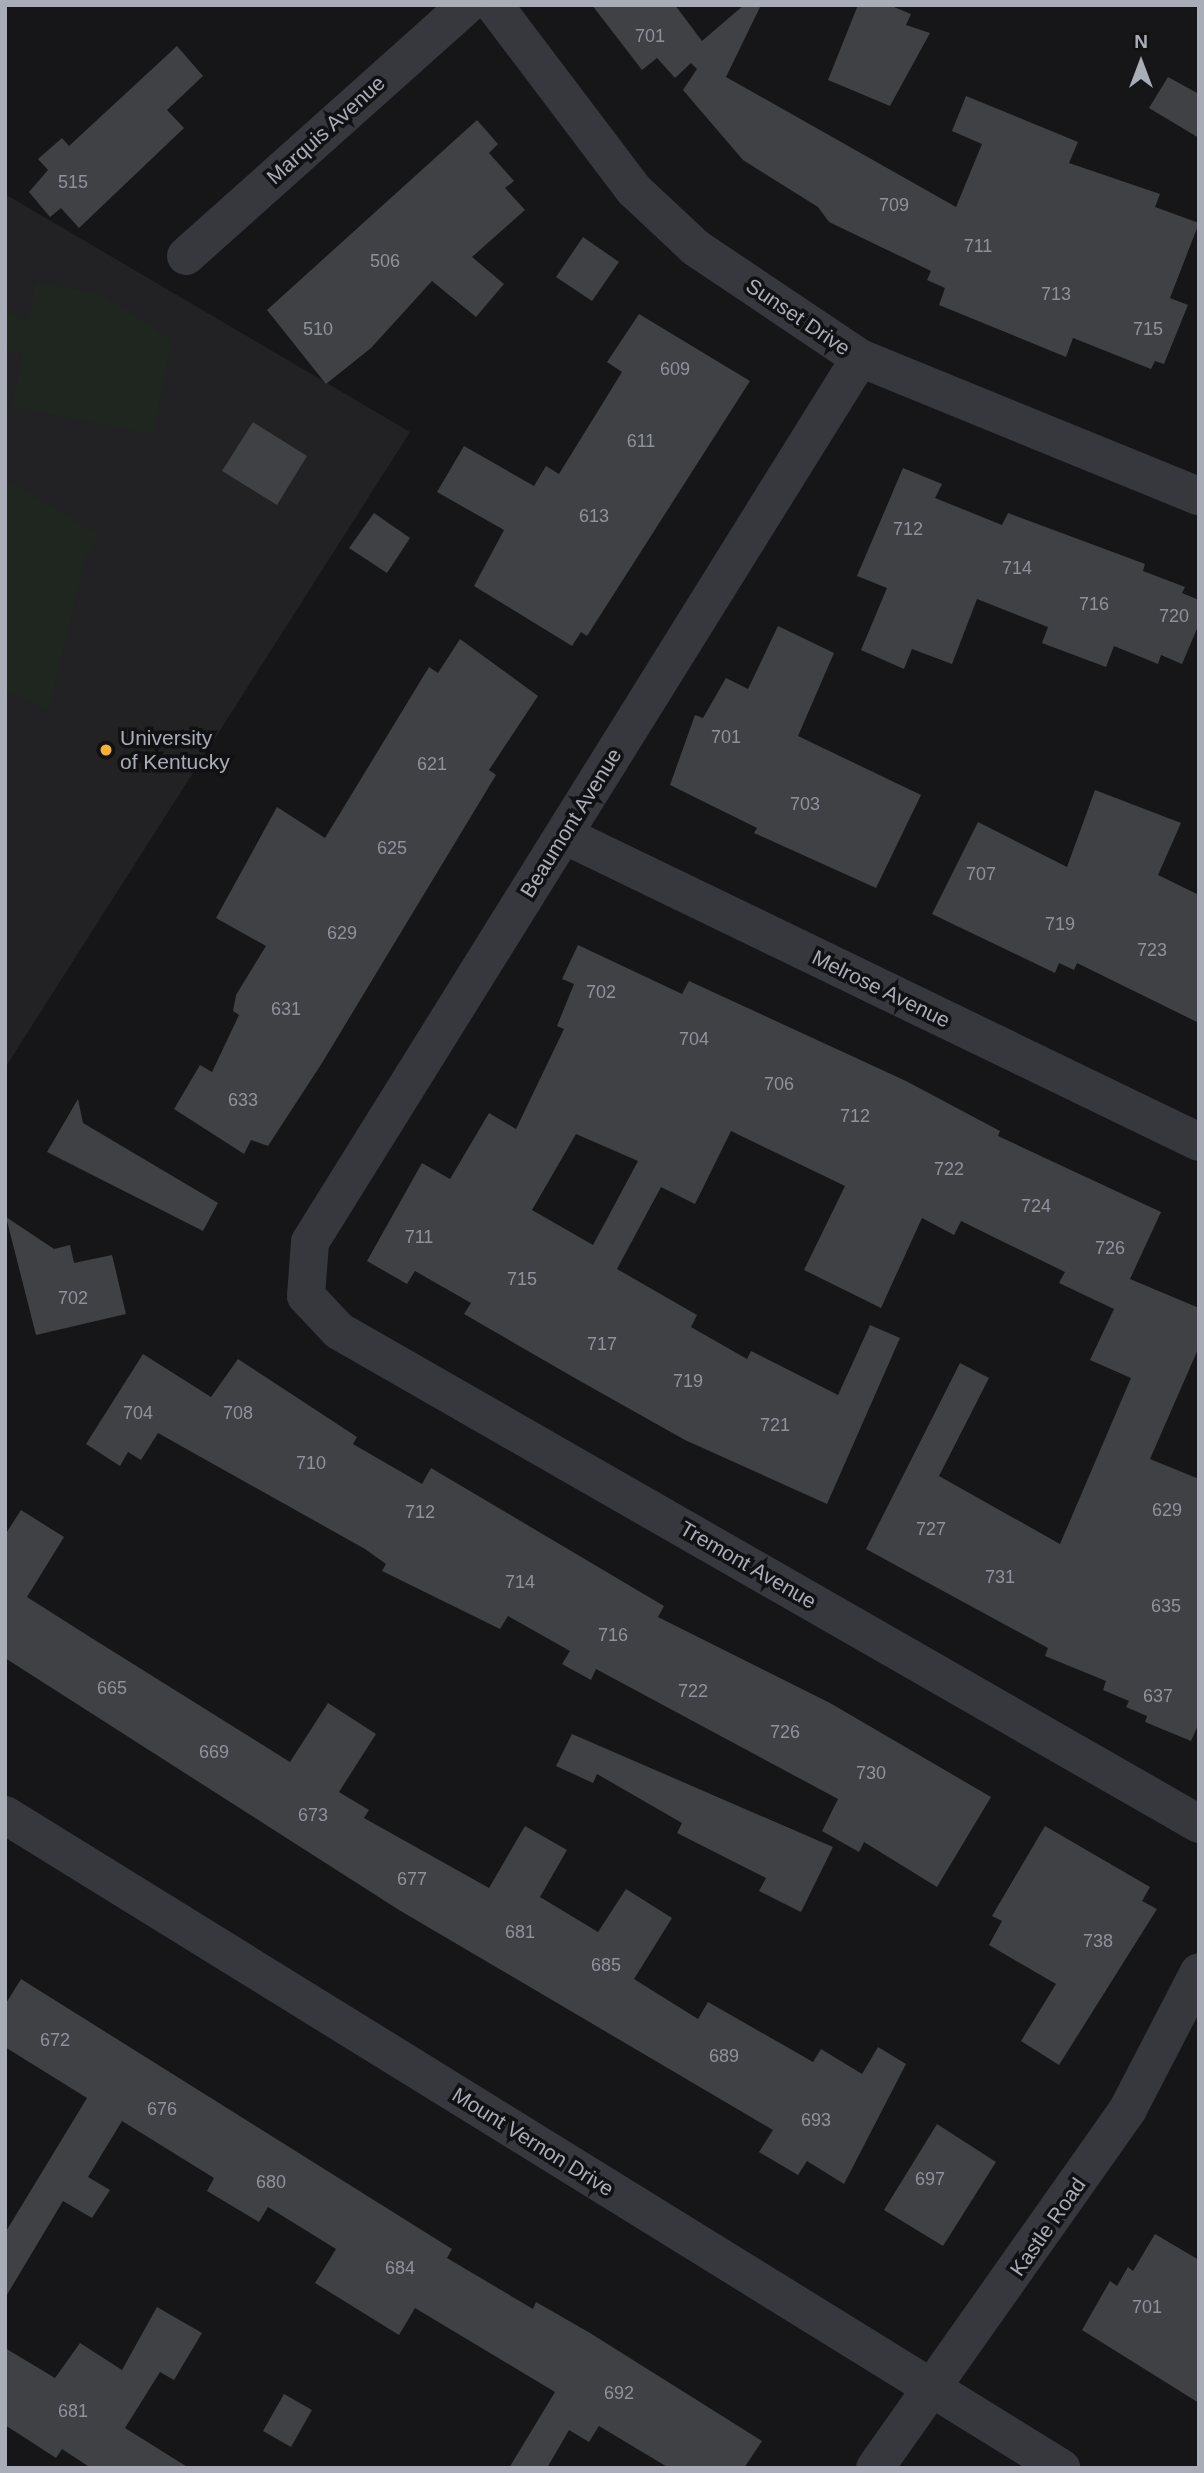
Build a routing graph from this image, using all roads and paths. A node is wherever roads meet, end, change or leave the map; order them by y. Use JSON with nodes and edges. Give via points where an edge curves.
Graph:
{"nodes":[{"id":1,"x":467,"y":5,"type":"edge"},
{"id":2,"x":494,"y":5,"type":"edge"},
{"id":3,"x":186,"y":256,"type":"dead end"},
{"id":4,"x":860,"y":358,"type":"junction"},
{"id":5,"x":1199,"y":496,"type":"edge"},
{"id":6,"x":564,"y":835,"type":"junction"},
{"id":7,"x":1199,"y":1142,"type":"edge"},
{"id":8,"x":306,"y":1296,"type":"joint"},
{"id":9,"x":5,"y":1815,"type":"edge"},
{"id":10,"x":1199,"y":1824,"type":"edge"},
{"id":11,"x":1199,"y":1972,"type":"edge"},
{"id":12,"x":933,"y":2388,"type":"junction"},
{"id":13,"x":875,"y":2468,"type":"edge"},
{"id":14,"x":1061,"y":2468,"type":"edge"}],
"edges":[{"from":1,"to":3,"type":"street","name":"Marquis Avenue"},
{"from":2,"to":4,"type":"street","name":"Sunset Drive","via":[[664,222]]},
{"from":4,"to":5,"type":"street","name":"Sunset Drive"},
{"from":4,"to":6,"type":"street","name":"Beaumont Avenue"},
{"from":6,"to":7,"type":"street","name":"Melrose Avenue"},
{"from":6,"to":8,"type":"street","name":"Beaumont Avenue","via":[[310,1242]]},
{"from":8,"to":10,"type":"street","name":"Tremont Avenue","via":[[339,1331]]},
{"from":9,"to":12,"type":"street","name":"Mount Vernon Drive"},
{"from":11,"to":12,"type":"street","name":"Kastle Road","via":[[1128,2109]]},
{"from":12,"to":13,"type":"street","name":"Kastle Road"},
{"from":12,"to":14,"type":"street","name":"Mount Vernon Drive"}]}
